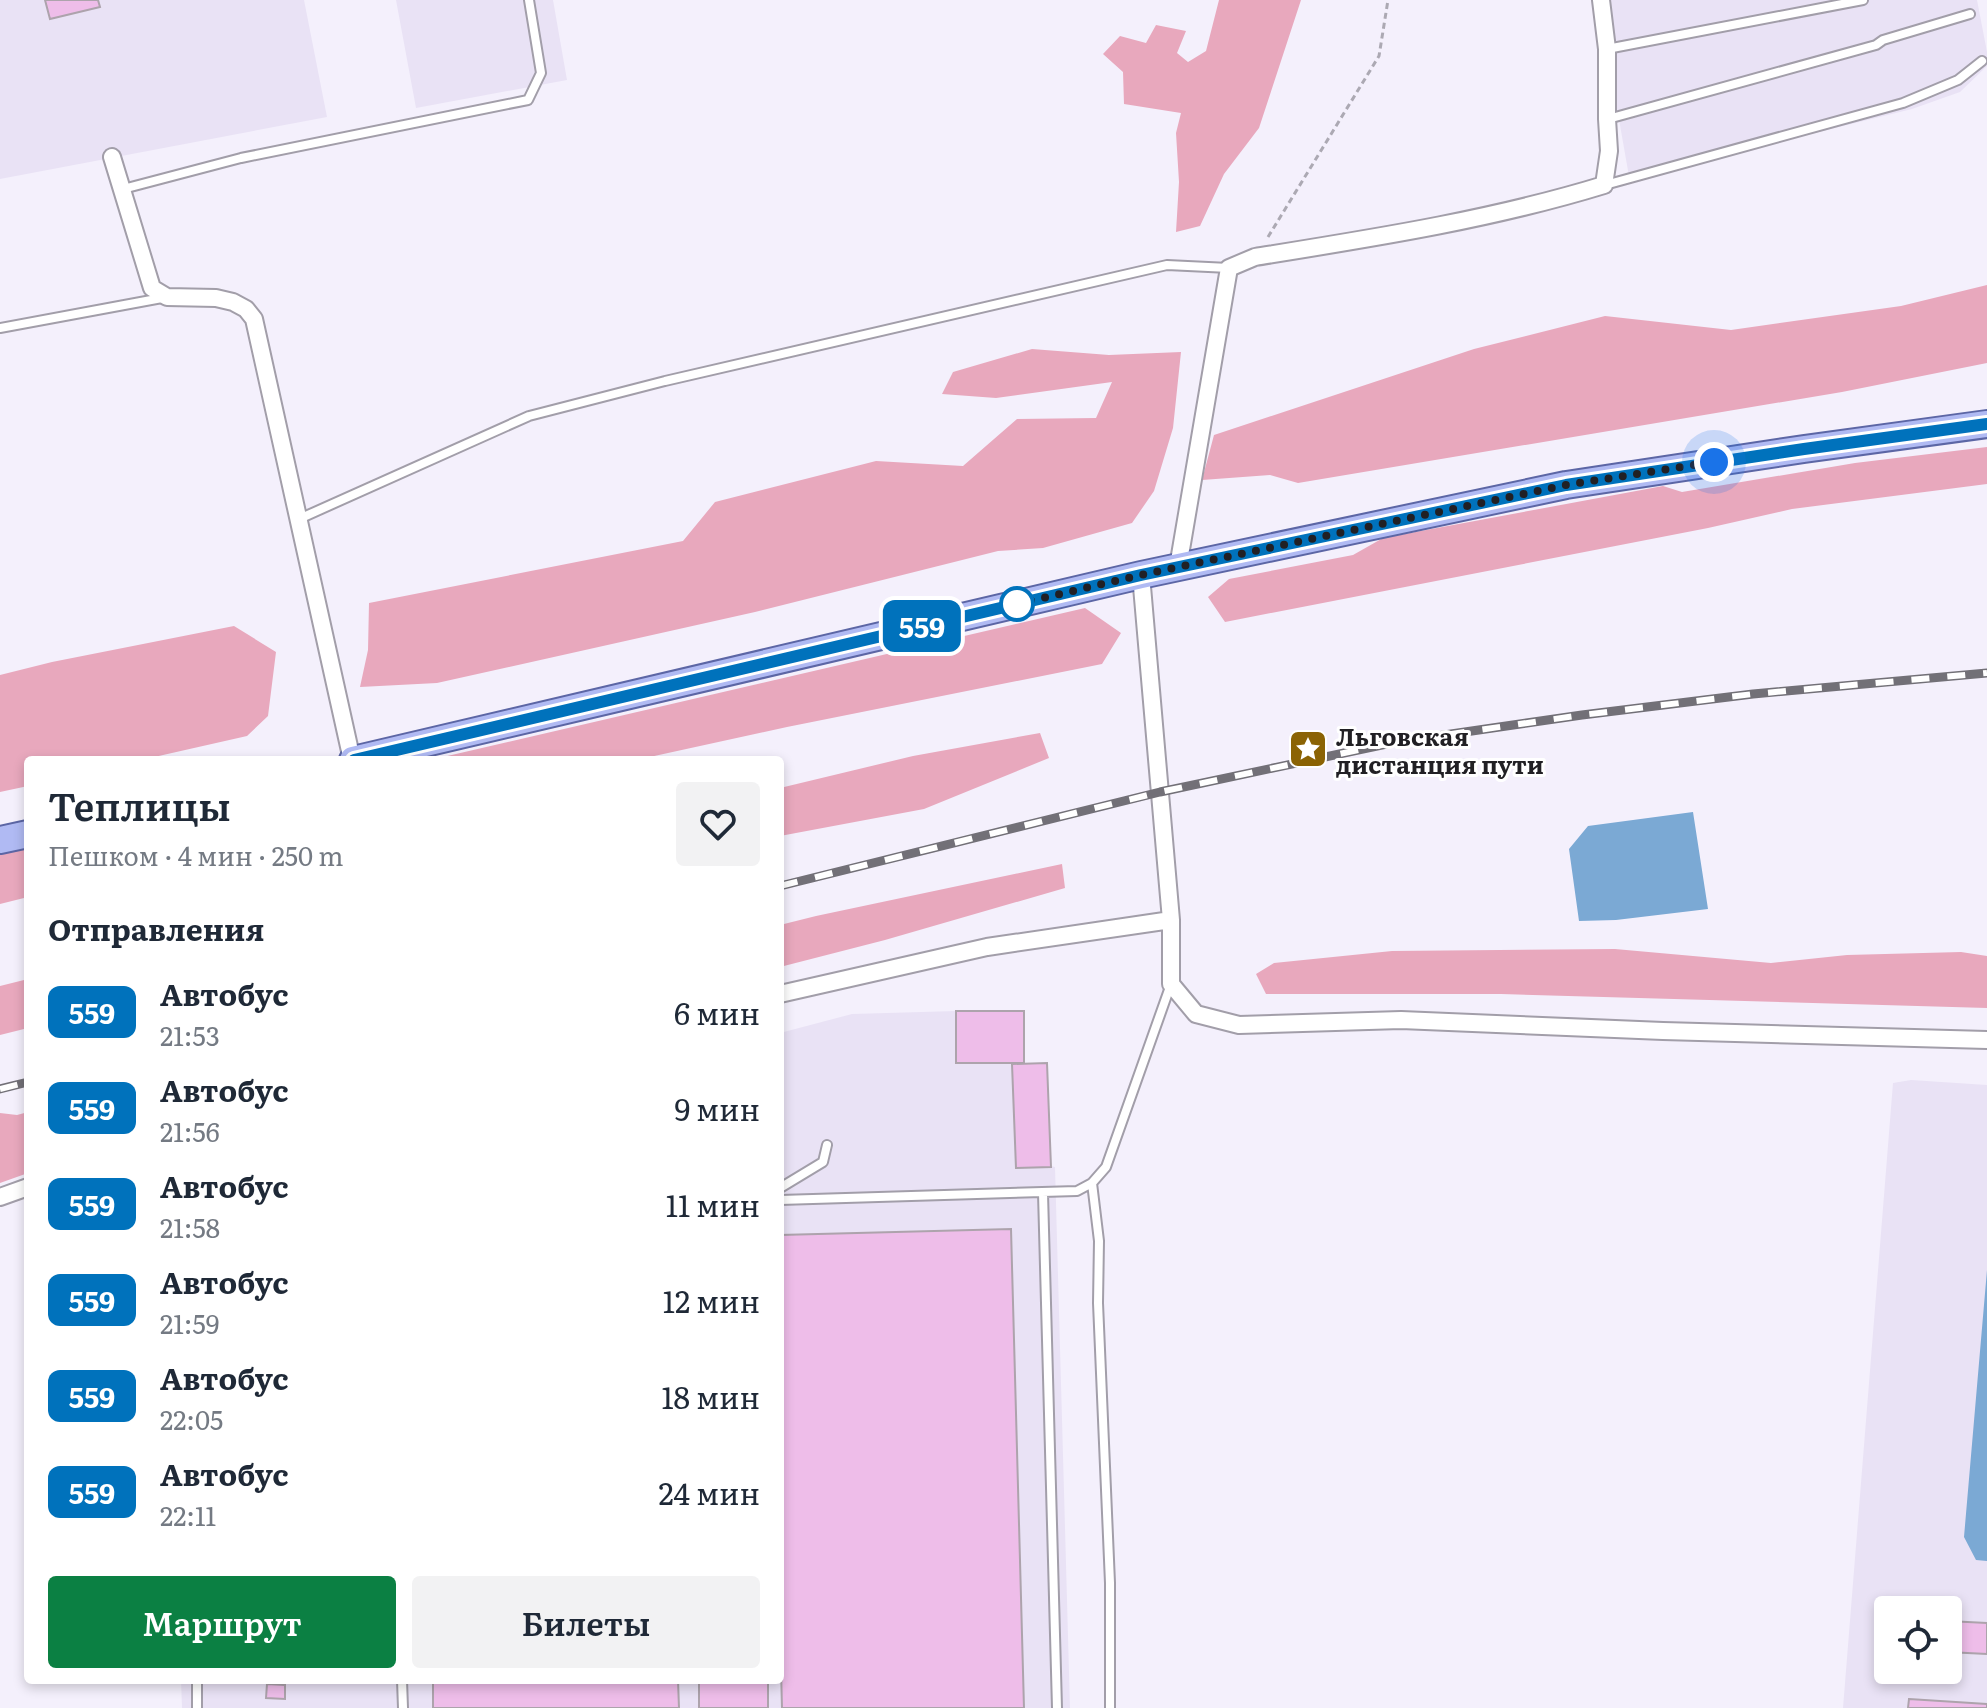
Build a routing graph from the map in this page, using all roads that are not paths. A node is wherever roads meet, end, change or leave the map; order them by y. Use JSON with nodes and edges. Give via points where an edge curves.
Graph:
{"nodes":[{"id":1,"x":529,"y":0,"type":"edge"},
{"id":2,"x":1601,"y":0,"type":"edge"},
{"id":3,"x":1863,"y":0,"type":"edge"},
{"id":4,"x":1970,"y":14,"type":"dead end"},
{"id":5,"x":1607,"y":49,"type":"junction"},
{"id":6,"x":1982,"y":61,"type":"dead end"},
{"id":7,"x":1607,"y":119,"type":"junction"},
{"id":8,"x":112,"y":157,"type":"dead end"},
{"id":9,"x":1604,"y":185,"type":"junction"},
{"id":10,"x":122,"y":190,"type":"junction"},
{"id":11,"x":1229,"y":268,"type":"junction"},
{"id":12,"x":167,"y":297,"type":"junction"},
{"id":13,"x":0,"y":328,"type":"edge"},
{"id":14,"x":1987,"y":424,"type":"edge"},
{"id":15,"x":299,"y":519,"type":"junction"},
{"id":16,"x":1178,"y":567,"type":"junction"},
{"id":17,"x":1141,"y":575,"type":"junction"},
{"id":18,"x":352,"y":756,"type":"edge"},
{"id":19,"x":370,"y":756,"type":"edge"},
{"id":20,"x":24,"y":835,"type":"edge"},
{"id":21,"x":0,"y":840,"type":"edge"},
{"id":22,"x":1171,"y":920,"type":"junction"},
{"id":23,"x":1171,"y":984,"type":"junction"},
{"id":24,"x":784,"y":993,"type":"edge"},
{"id":25,"x":1987,"y":1040,"type":"edge"},
{"id":26,"x":827,"y":1145,"type":"dead end"},
{"id":27,"x":1092,"y":1183,"type":"junction"},
{"id":28,"x":784,"y":1186,"type":"edge"},
{"id":29,"x":24,"y":1188,"type":"edge"},
{"id":30,"x":1043,"y":1193,"type":"junction"},
{"id":31,"x":0,"y":1197,"type":"edge"},
{"id":32,"x":784,"y":1200,"type":"edge"},
{"id":33,"x":197,"y":1684,"type":"edge"},
{"id":34,"x":402,"y":1684,"type":"edge"},
{"id":35,"x":197,"y":1708,"type":"edge"},
{"id":36,"x":403,"y":1708,"type":"edge"},
{"id":37,"x":1057,"y":1708,"type":"edge"},
{"id":38,"x":1110,"y":1708,"type":"edge"}],
"edges":[{"from":1,"to":10,"type":"lane","via":[[541,73],[528,100],[241,158]]},
{"from":2,"to":5,"type":"street"},
{"from":3,"to":5,"type":"lane"},
{"from":4,"to":7,"type":"lane"},
{"from":5,"to":7,"type":"street"},
{"from":6,"to":9,"type":"lane","via":[[1958,80],[1903,103]]},
{"from":7,"to":9,"type":"street"},
{"from":8,"to":10,"type":"street"},
{"from":9,"to":11,"type":"street","via":[[1432,228],[1255,257]]},
{"from":10,"to":12,"type":"street","via":[[152,288]]},
{"from":11,"to":15,"type":"lane","via":[[1167,265],[529,416]]},
{"from":11,"to":16,"type":"street"},
{"from":12,"to":13,"type":"lane"},
{"from":12,"to":15,"type":"street","via":[[233,302],[254,319]]},
{"from":14,"to":16,"type":"main road","via":[[1566,485]]},
{"from":15,"to":18,"type":"street"},
{"from":16,"to":17,"type":"main road"},
{"from":17,"to":19,"type":"main road"},
{"from":17,"to":22,"type":"street"},
{"from":20,"to":21,"type":"main road"},
{"from":22,"to":23,"type":"street"},
{"from":22,"to":24,"type":"street","via":[[987,947]]},
{"from":23,"to":25,"type":"street","via":[[1196,1014],[1239,1025],[1401,1020]]},
{"from":23,"to":27,"type":"lane","via":[[1106,1167]]},
{"from":26,"to":28,"type":"lane","via":[[823,1162]]},
{"from":27,"to":30,"type":"lane","via":[[1077,1191]]},
{"from":27,"to":38,"type":"lane","via":[[1099,1241]]},
{"from":29,"to":31,"type":"street"},
{"from":30,"to":32,"type":"lane"},
{"from":30,"to":37,"type":"lane"},
{"from":33,"to":35,"type":"lane"},
{"from":34,"to":36,"type":"lane"}]}
